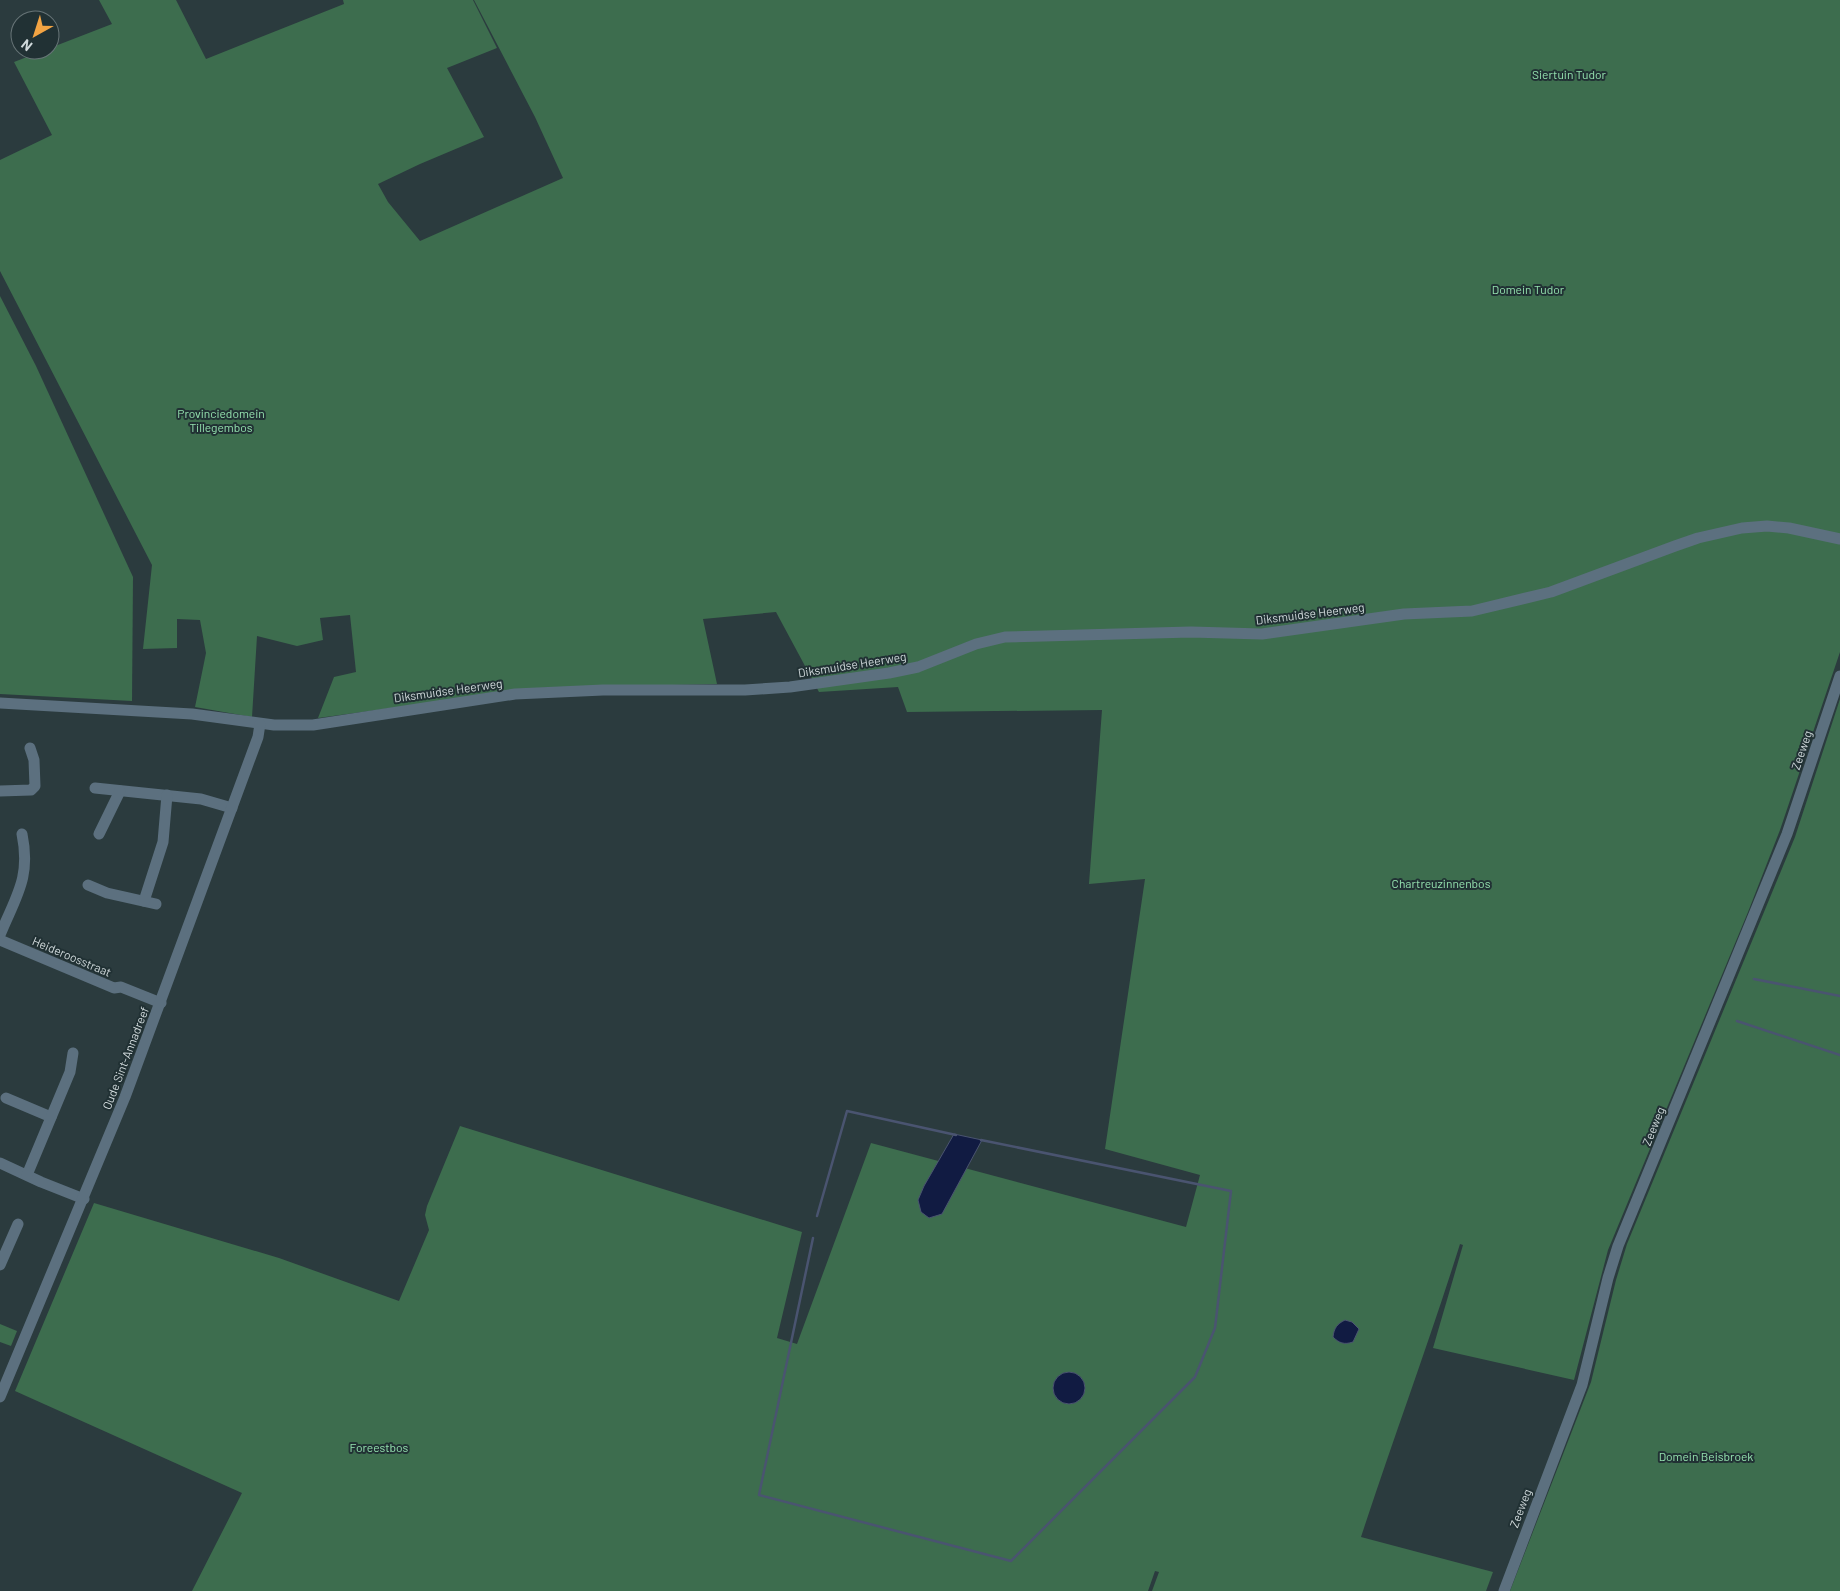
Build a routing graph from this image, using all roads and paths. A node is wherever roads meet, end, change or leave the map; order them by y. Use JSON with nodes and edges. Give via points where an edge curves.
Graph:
{"nodes":[{"id":1,"x":1840,"y":539,"type":"edge"},
{"id":2,"x":1840,"y":676,"type":"edge"},
{"id":3,"x":0,"y":703,"type":"edge"},
{"id":4,"x":260,"y":724,"type":"junction"},
{"id":5,"x":30,"y":748,"type":"dead end"},
{"id":6,"x":95,"y":788,"type":"dead end"},
{"id":7,"x":0,"y":791,"type":"edge"},
{"id":8,"x":120,"y":791,"type":"junction"},
{"id":9,"x":167,"y":795,"type":"junction"},
{"id":10,"x":232,"y":808,"type":"junction"},
{"id":11,"x":22,"y":834,"type":"dead end"},
{"id":12,"x":99,"y":834,"type":"dead end"},
{"id":13,"x":88,"y":885,"type":"dead end"},
{"id":14,"x":144,"y":901,"type":"junction"},
{"id":15,"x":156,"y":904,"type":"dead end"},
{"id":16,"x":4,"y":914,"type":"edge"},
{"id":17,"x":0,"y":935,"type":"edge"},
{"id":18,"x":0,"y":940,"type":"edge"},
{"id":19,"x":161,"y":1003,"type":"junction"},
{"id":20,"x":73,"y":1053,"type":"dead end"},
{"id":21,"x":6,"y":1098,"type":"dead end"},
{"id":22,"x":51,"y":1117,"type":"junction"},
{"id":23,"x":0,"y":1163,"type":"edge"},
{"id":24,"x":27,"y":1174,"type":"junction"},
{"id":25,"x":84,"y":1199,"type":"junction"},
{"id":26,"x":18,"y":1224,"type":"dead end"},
{"id":27,"x":4,"y":1245,"type":"edge"},
{"id":28,"x":0,"y":1265,"type":"edge"},
{"id":29,"x":0,"y":1397,"type":"edge"},
{"id":30,"x":1504,"y":1591,"type":"edge"}],
"edges":[{"from":1,"to":4,"type":"street","name":"Diksmuidse Heerweg","via":[[1789,528],[1742,528],[1698,538],[1551,592],[1472,611],[1404,614],[1262,634],[1191,632],[1005,637],[976,644],[918,667],[790,687],[515,694],[312,725]]},
{"from":2,"to":30,"type":"street","name":"Zeeweg","via":[[1780,852],[1618,1246],[1582,1385]]},
{"from":3,"to":4,"type":"street","name":"Diksmuidse Heerweg","via":[[192,714]]},
{"from":4,"to":10,"type":"street","name":"Oude Sint-Annadreef"},
{"from":5,"to":7,"type":"street","via":[[35,786],[31,790]]},
{"from":6,"to":8,"type":"street"},
{"from":8,"to":9,"type":"street"},
{"from":8,"to":12,"type":"street"},
{"from":9,"to":10,"type":"street","via":[[201,799]]},
{"from":9,"to":14,"type":"street","via":[[163,842]]},
{"from":10,"to":19,"type":"street","name":"Oude Sint-Annadreef"},
{"from":11,"to":16,"type":"street","via":[[25,870],[21,885]]},
{"from":13,"to":14,"type":"street"},
{"from":14,"to":15,"type":"street"},
{"from":16,"to":17,"type":"street"},
{"from":18,"to":19,"type":"street","name":"Heideroosstraat","via":[[114,988],[121,987]]},
{"from":19,"to":25,"type":"street","name":"Oude Sint-Annadreef"},
{"from":20,"to":22,"type":"street","via":[[70,1072]]},
{"from":21,"to":22,"type":"street"},
{"from":22,"to":24,"type":"street"},
{"from":23,"to":24,"type":"street"},
{"from":24,"to":25,"type":"street"},
{"from":25,"to":29,"type":"street","name":"Oude Sint-Annadreef"},
{"from":26,"to":27,"type":"street"},
{"from":27,"to":28,"type":"street"}]}
